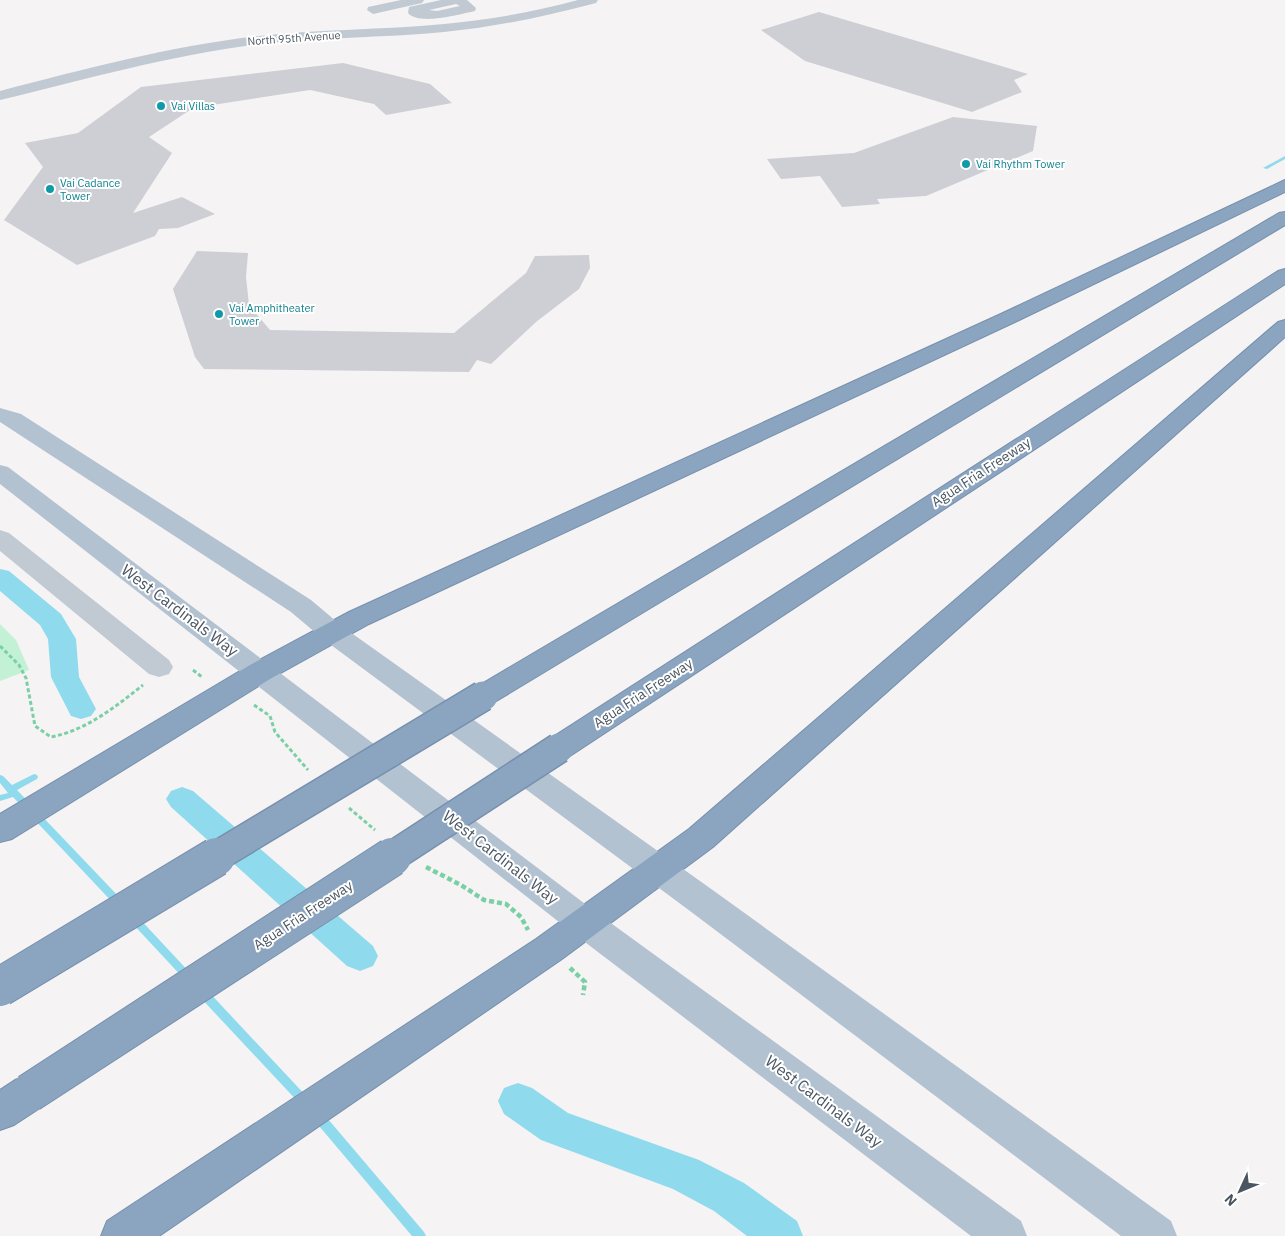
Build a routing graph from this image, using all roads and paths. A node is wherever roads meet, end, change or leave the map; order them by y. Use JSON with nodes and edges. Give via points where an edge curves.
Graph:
{"nodes":[{"id":1,"x":418,"y":0,"type":"edge"},
{"id":2,"x":592,"y":0,"type":"edge"},
{"id":3,"x":369,"y":5,"type":"edge"},
{"id":4,"x":375,"y":33,"type":"junction"},
{"id":5,"x":0,"y":96,"type":"edge"},
{"id":6,"x":1285,"y":185,"type":"edge"},
{"id":7,"x":1285,"y":217,"type":"edge"},
{"id":8,"x":1285,"y":275,"type":"edge"},
{"id":9,"x":1285,"y":326,"type":"edge"},
{"id":10,"x":0,"y":415,"type":"edge"},
{"id":11,"x":0,"y":472,"type":"edge"},
{"id":12,"x":0,"y":538,"type":"edge"},
{"id":13,"x":333,"y":633,"type":"junction"},
{"id":14,"x":0,"y":646,"type":"edge"},
{"id":15,"x":160,"y":667,"type":"dead end"},
{"id":16,"x":260,"y":672,"type":"junction"},
{"id":17,"x":117,"y":705,"type":"dead end"},
{"id":18,"x":247,"y":705,"type":"dead end"},
{"id":19,"x":313,"y":775,"type":"dead end"},
{"id":20,"x":341,"y":801,"type":"dead end"},
{"id":21,"x":0,"y":830,"type":"edge"},
{"id":22,"x":378,"y":832,"type":"dead end"},
{"id":23,"x":422,"y":864,"type":"dead end"},
{"id":24,"x":659,"y":870,"type":"junction"},
{"id":25,"x":586,"y":922,"type":"junction"},
{"id":26,"x":527,"y":946,"type":"junction"},
{"id":27,"x":0,"y":987,"type":"edge"},
{"id":28,"x":14,"y":1103,"type":"edge"},
{"id":29,"x":130,"y":1230,"type":"edge"},
{"id":30,"x":1006,"y":1236,"type":"edge"},
{"id":31,"x":1156,"y":1236,"type":"edge"}],
"edges":[{"from":1,"to":3,"type":"street"},
{"from":2,"to":4,"type":"street","name":"North 95th Avenue","via":[[502,21]]},
{"from":3,"to":4,"type":"street"},
{"from":4,"to":5,"type":"street","name":"North 95th Avenue","via":[[288,37],[216,46]]},
{"from":6,"to":13,"type":"highway","via":[[1019,313],[359,618]]},
{"from":7,"to":27,"type":"highway","bridge":true},
{"from":8,"to":28,"type":"highway","name":"Agua Fria Freeway","bridge":true},
{"from":9,"to":24,"type":"highway","via":[[755,792]]},
{"from":10,"to":13,"type":"main road","via":[[13,419],[301,606]]},
{"from":11,"to":16,"type":"main road","name":"West Cardinals Way"},
{"from":12,"to":15,"type":"street"},
{"from":13,"to":16,"type":"highway"},
{"from":13,"to":24,"type":"main road"},
{"from":14,"to":17,"type":"path","via":[[19,665],[26,678],[35,726],[52,737],[70,733]]},
{"from":16,"to":21,"type":"highway"},
{"from":16,"to":25,"type":"main road","name":"West Cardinals Way"},
{"from":18,"to":19,"type":"path","via":[[254,704],[270,716],[275,732]]},
{"from":20,"to":22,"type":"path"},
{"from":23,"to":26,"type":"path","via":[[484,900],[506,904],[521,917]]},
{"from":24,"to":25,"type":"highway"},
{"from":24,"to":31,"type":"main road"},
{"from":25,"to":26,"type":"highway"},
{"from":25,"to":30,"type":"main road","name":"West Cardinals Way"},
{"from":26,"to":29,"type":"highway"}]}
